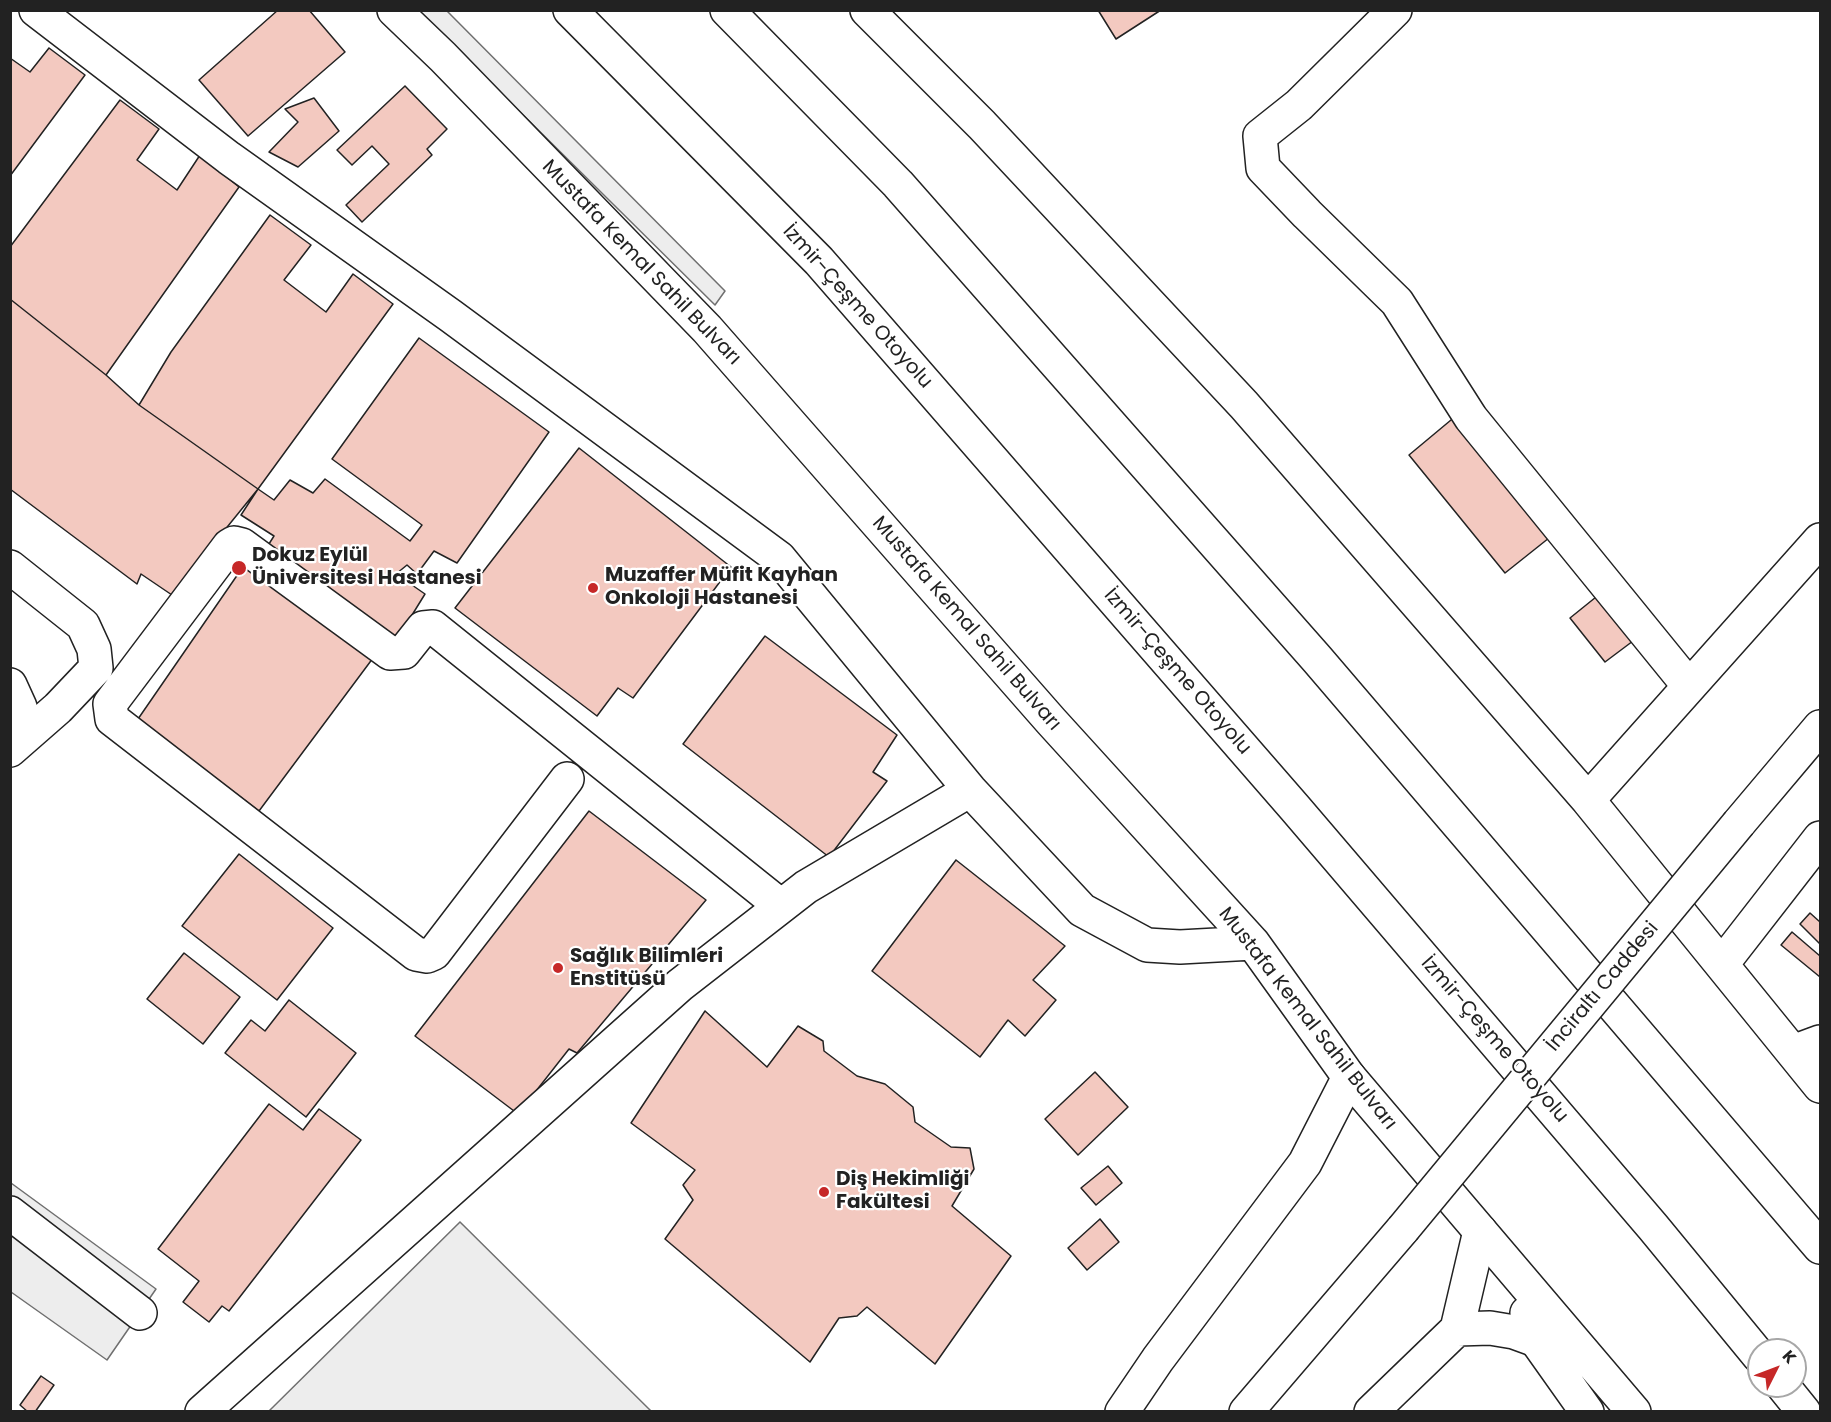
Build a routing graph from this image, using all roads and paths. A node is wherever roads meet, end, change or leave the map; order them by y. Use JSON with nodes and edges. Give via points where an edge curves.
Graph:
{"nodes":[{"id":1,"x":36,"y":10,"type":"edge"},
{"id":2,"x":394,"y":10,"type":"edge"},
{"id":3,"x":570,"y":10,"type":"edge"},
{"id":4,"x":727,"y":10,"type":"edge"},
{"id":5,"x":867,"y":10,"type":"edge"},
{"id":6,"x":1395,"y":10,"type":"edge"},
{"id":7,"x":1821,"y":540,"type":"edge"},
{"id":8,"x":10,"y":567,"type":"edge"},
{"id":9,"x":10,"y":685,"type":"edge"},
{"id":10,"x":1689,"y":686,"type":"junction"},
{"id":11,"x":10,"y":717,"type":"edge"},
{"id":12,"x":1821,"y":727,"type":"edge"},
{"id":13,"x":10,"y":750,"type":"edge"},
{"id":14,"x":567,"y":779,"type":"dead end"},
{"id":15,"x":970,"y":790,"type":"junction"},
{"id":16,"x":1588,"y":800,"type":"junction"},
{"id":17,"x":1821,"y":838,"type":"edge"},
{"id":18,"x":781,"y":906,"type":"junction"},
{"id":19,"x":1253,"y":943,"type":"junction"},
{"id":20,"x":1722,"y":964,"type":"junction"},
{"id":21,"x":1807,"y":1047,"type":"edge"},
{"id":22,"x":1349,"y":1077,"type":"junction"},
{"id":23,"x":1821,"y":1086,"type":"edge"},
{"id":24,"x":10,"y":1213,"type":"edge"},
{"id":25,"x":1480,"y":1231,"type":"junction"},
{"id":26,"x":1821,"y":1247,"type":"edge"},
{"id":27,"x":1509,"y":1263,"type":"junction"},
{"id":28,"x":140,"y":1313,"type":"dead end"},
{"id":29,"x":1457,"y":1329,"type":"junction"},
{"id":30,"x":1536,"y":1340,"type":"junction"},
{"id":31,"x":1747,"y":1341,"type":"edge"},
{"id":32,"x":1793,"y":1398,"type":"edge"},
{"id":33,"x":202,"y":1412,"type":"edge"},
{"id":34,"x":1122,"y":1412,"type":"edge"},
{"id":35,"x":1246,"y":1412,"type":"edge"},
{"id":36,"x":1371,"y":1412,"type":"edge"},
{"id":37,"x":1587,"y":1412,"type":"edge"},
{"id":38,"x":1634,"y":1412,"type":"edge"},
{"id":39,"x":1804,"y":1412,"type":"edge"}],
"edges":[{"from":1,"to":15,"type":"main road","via":[[229,158],[779,558]]},
{"from":2,"to":19,"type":"main road","name":"Mustafa Kemal Sahil Bulvarı","via":[[707,329],[1051,721]]},
{"from":3,"to":31,"type":"main road","name":"İzmir-Çeşme Otoyolu","via":[[819,261],[1295,807]]},
{"from":4,"to":26,"type":"main road","via":[[898,184],[1317,659]]},
{"from":5,"to":16,"type":"main road","via":[[982,125],[1244,405]]},
{"from":6,"to":10,"type":"main road","via":[[1299,105],[1260,136],[1263,168],[1397,302],[1471,418]]},
{"from":7,"to":10,"type":"main road"},
{"from":8,"to":13,"type":"main road","via":[[83,625],[94,649],[96,668]]},
{"from":9,"to":11,"type":"main road","via":[[21,707]]},
{"from":10,"to":16,"type":"main road"},
{"from":12,"to":35,"type":"main road","name":"İnciraltı Caddesi","bridge":true},
{"from":14,"to":18,"type":"main road","via":[[434,952],[427,956],[416,954],[112,719],[110,704],[229,546],[242,544],[390,653],[404,652],[423,628],[433,627]]},
{"from":15,"to":18,"type":"main road","via":[[806,886]]},
{"from":15,"to":19,"type":"main road","via":[[1082,910],[1128,936],[1148,945],[1180,947]]},
{"from":16,"to":20,"type":"main road"},
{"from":17,"to":20,"type":"main road"},
{"from":18,"to":33,"type":"main road","via":[[671,993]]},
{"from":19,"to":22,"type":"main road","name":"Mustafa Kemal Sahil Bulvarı"},
{"from":20,"to":21,"type":"main road"},
{"from":21,"to":23,"type":"main road"},
{"from":22,"to":25,"type":"main road","name":"Mustafa Kemal Sahil Bulvarı"},
{"from":22,"to":34,"type":"main road","via":[[1305,1163]]},
{"from":24,"to":28,"type":"main road"},
{"from":25,"to":27,"type":"main road","name":"Mustafa Kemal Sahil Bulvarı"},
{"from":25,"to":29,"type":"main road"},
{"from":27,"to":30,"type":"main road","name":"Mustafa Kemal Sahil Bulvarı"},
{"from":27,"to":38,"type":"main road","name":"Mustafa Kemal Sahil Bulvarı"},
{"from":29,"to":30,"type":"main road","via":[[1490,1328]]},
{"from":29,"to":36,"type":"main road"},
{"from":30,"to":37,"type":"main road","name":"Mustafa Kemal Sahil Bulvarı"},
{"from":32,"to":39,"type":"main road"}]}
